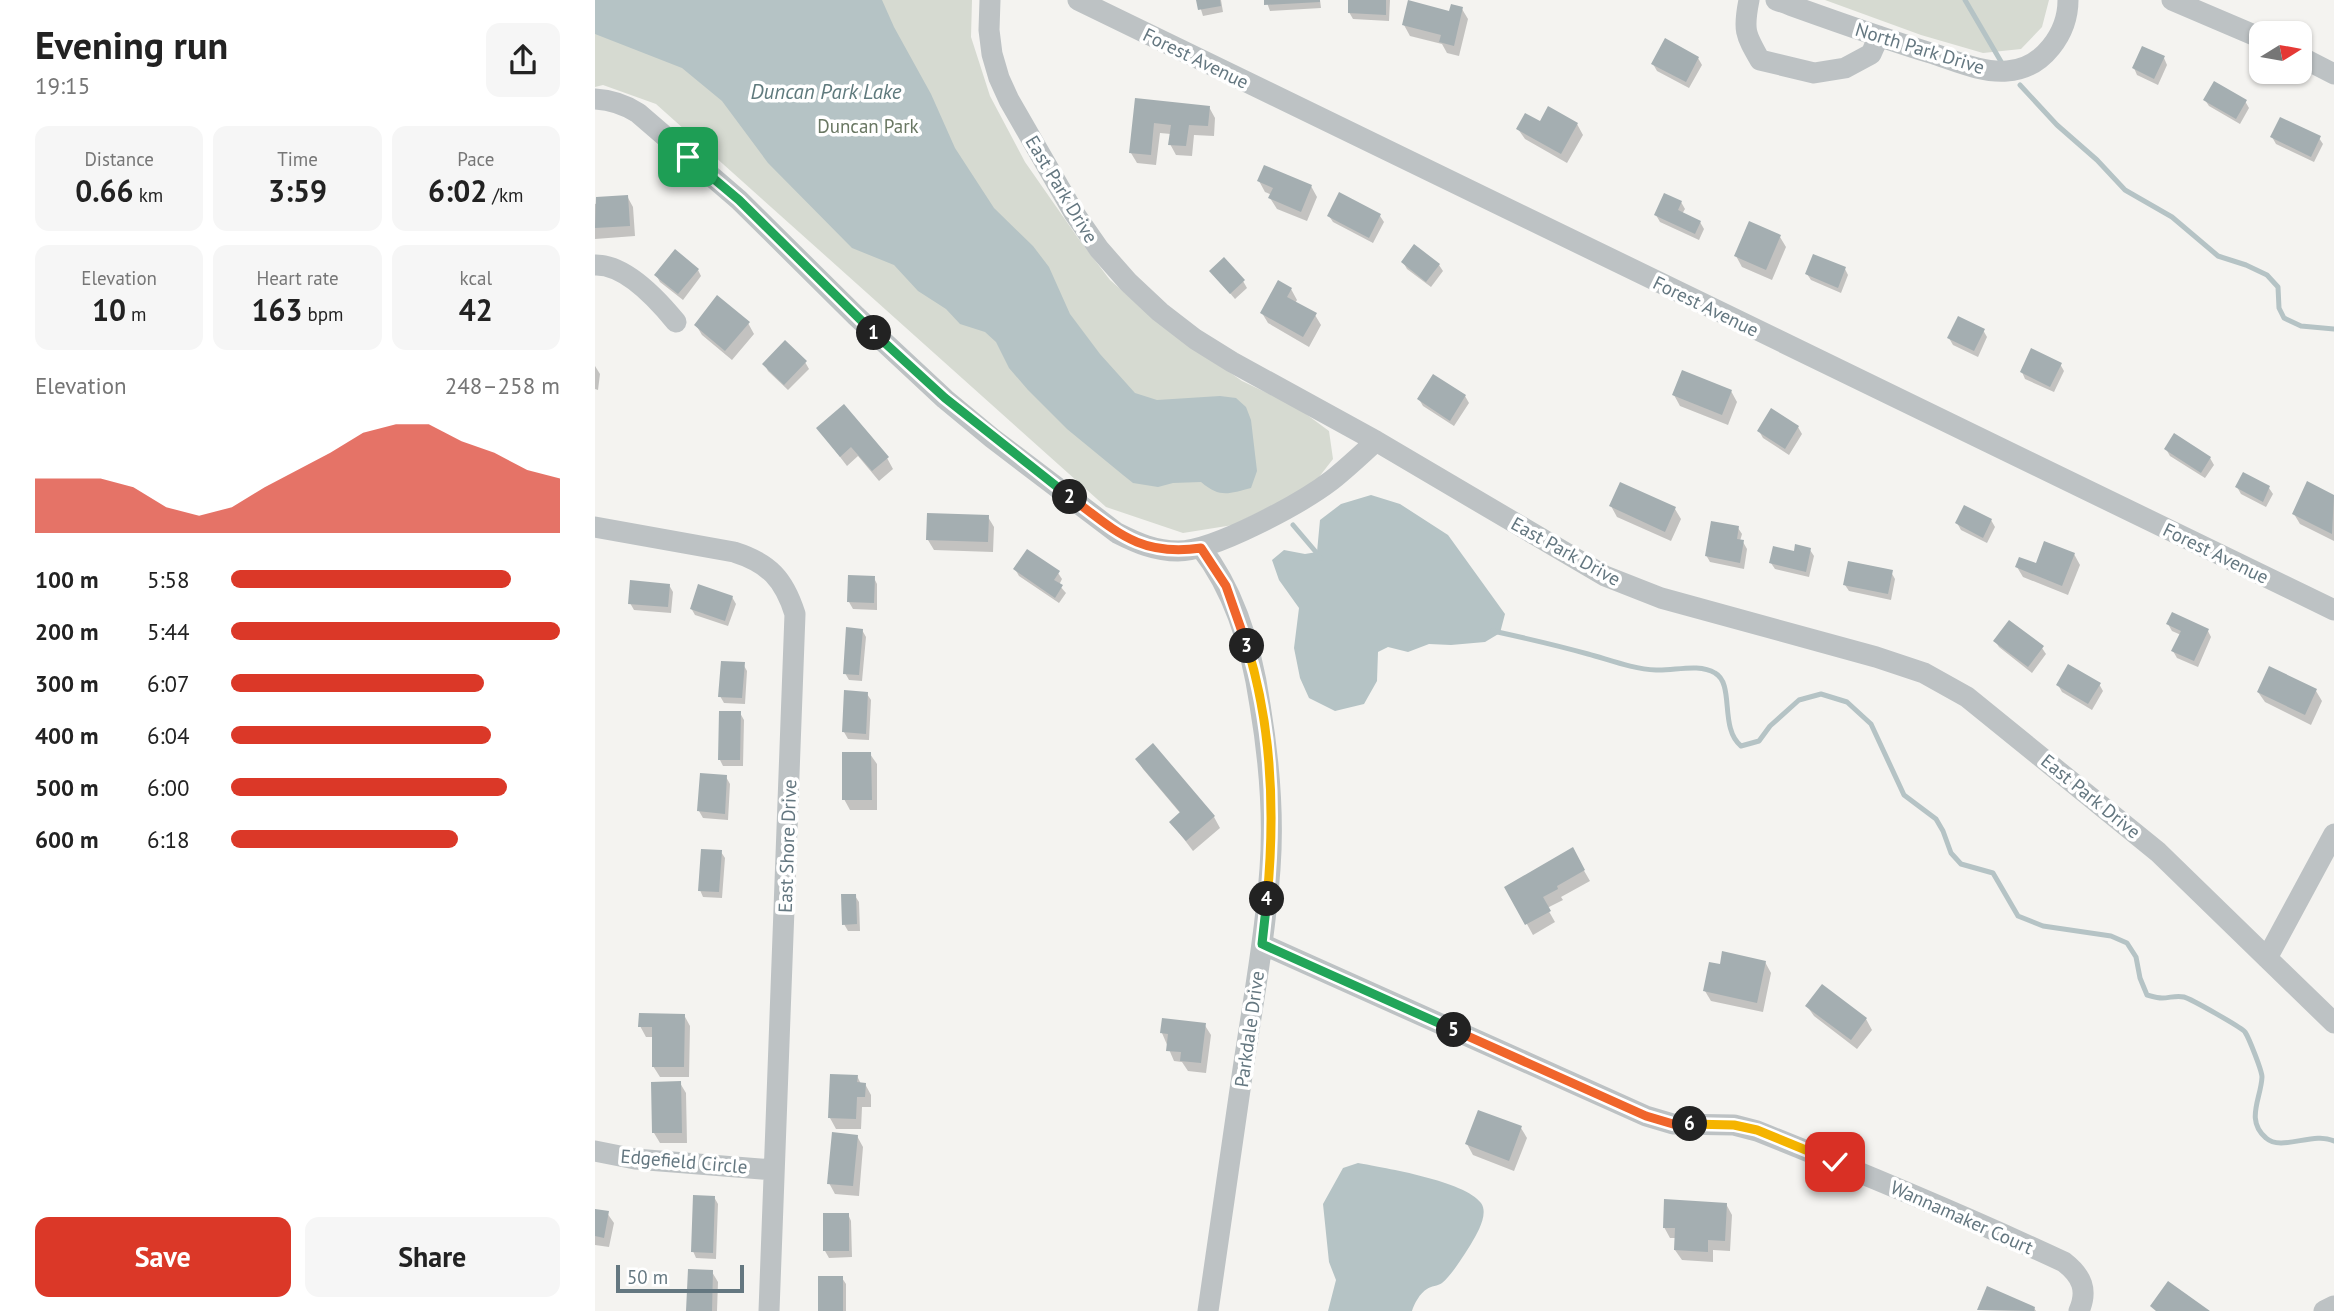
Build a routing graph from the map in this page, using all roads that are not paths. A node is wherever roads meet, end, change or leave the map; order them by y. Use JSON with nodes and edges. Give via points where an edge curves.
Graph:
{"nodes":[{"id":1,"x":990,"y":0,"type":"edge"},
{"id":2,"x":1078,"y":0,"type":"edge"},
{"id":3,"x":1749,"y":0,"type":"edge"},
{"id":4,"x":1776,"y":0,"type":"edge"},
{"id":5,"x":2068,"y":0,"type":"edge"},
{"id":6,"x":2172,"y":0,"type":"edge"},
{"id":7,"x":2249,"y":33,"type":"edge"},
{"id":8,"x":1879,"y":36,"type":"junction"},
{"id":9,"x":2312,"y":63,"type":"edge"},
{"id":10,"x":2334,"y":74,"type":"edge"},
{"id":11,"x":595,"y":99,"type":"edge"},
{"id":12,"x":595,"y":265,"type":"edge"},
{"id":13,"x":675,"y":322,"type":"dead end"},
{"id":14,"x":1377,"y":441,"type":"junction"},
{"id":15,"x":595,"y":527,"type":"edge"},
{"id":16,"x":1201,"y":548,"type":"junction"},
{"id":17,"x":2334,"y":610,"type":"edge"},
{"id":18,"x":2334,"y":834,"type":"edge"},
{"id":19,"x":1262,"y":944,"type":"junction"},
{"id":20,"x":2267,"y":958,"type":"junction"},
{"id":21,"x":2334,"y":1023,"type":"edge"},
{"id":22,"x":595,"y":1151,"type":"edge"},
{"id":23,"x":774,"y":1170,"type":"junction"},
{"id":24,"x":2334,"y":1306,"type":"edge"},
{"id":25,"x":769,"y":1311,"type":"edge"},
{"id":26,"x":1208,"y":1311,"type":"edge"},
{"id":27,"x":2079,"y":1311,"type":"edge"},
{"id":28,"x":2324,"y":1311,"type":"edge"}],
"edges":[{"from":1,"to":14,"type":"street","name":"East Park Drive","via":[[989,30],[999,78],[1099,249],[1160,312],[1195,339]]},
{"from":2,"to":17,"type":"street","name":"Forest Avenue"},
{"from":3,"to":8,"type":"street","via":[[1745,23],[1760,60],[1814,73],[1845,68],[1871,54]]},
{"from":4,"to":8,"type":"street","name":"North Park Drive"},
{"from":5,"to":8,"type":"street","name":"North Park Drive","via":[[2055,43],[2029,65],[2007,71],[1979,69]]},
{"from":6,"to":7,"type":"street"},
{"from":9,"to":10,"type":"street"},
{"from":11,"to":16,"type":"street","via":[[624,104],[638,113],[739,200],[899,358],[992,438],[1117,533],[1157,550]]},
{"from":12,"to":13,"type":"street","via":[[621,271],[658,300]]},
{"from":14,"to":16,"type":"street","via":[[1331,481],[1279,513]]},
{"from":14,"to":20,"type":"street","name":"East Park Drive","via":[[1623,584],[1876,657],[1946,684],[1987,711],[2119,818]]},
{"from":15,"to":23,"type":"street","name":"East Shore Drive","via":[[752,558],[780,580],[795,614]]},
{"from":16,"to":19,"type":"street","name":"Parkdale Drive","via":[[1226,586],[1239,620],[1252,661],[1266,744],[1270,868]]},
{"from":18,"to":20,"type":"street"},
{"from":19,"to":26,"type":"street","name":"Parkdale Drive"},
{"from":19,"to":27,"type":"street","name":"Wannamaker Court","via":[[1646,1116],[1673,1124],[1757,1130],[1971,1219],[2074,1269],[2084,1292]]},
{"from":20,"to":21,"type":"street","name":"East Park Drive"},
{"from":22,"to":23,"type":"street","name":"Edgefield Circle","via":[[635,1159]]},
{"from":23,"to":25,"type":"street","name":"East Shore Drive"},
{"from":24,"to":28,"type":"street"}]}
